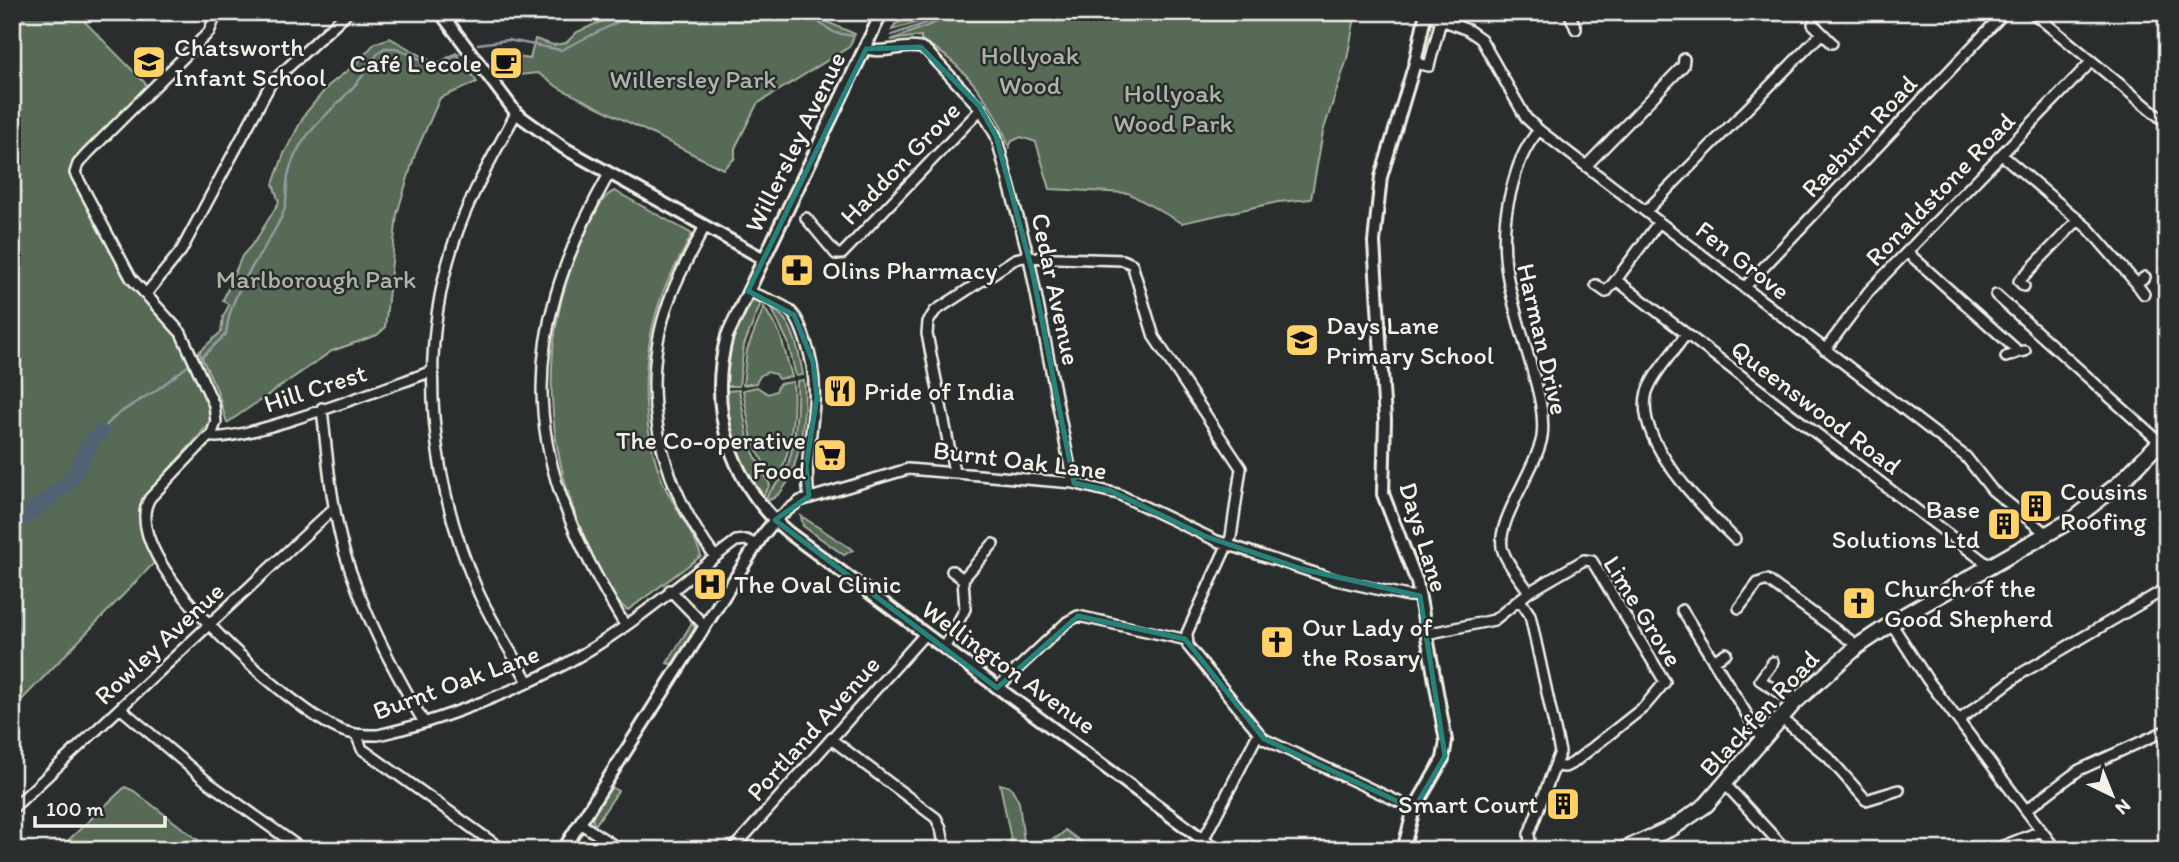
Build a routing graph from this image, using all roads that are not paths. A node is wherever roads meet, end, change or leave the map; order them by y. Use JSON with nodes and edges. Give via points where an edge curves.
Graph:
{"nodes":[{"id":1,"x":348,"y":12,"type":"edge"},
{"id":2,"x":440,"y":12,"type":"edge"},
{"id":3,"x":882,"y":12,"type":"edge"},
{"id":4,"x":1569,"y":12,"type":"edge"},
{"id":5,"x":2005,"y":12,"type":"edge"},
{"id":6,"x":2032,"y":12,"type":"edge"},
{"id":7,"x":218,"y":13,"type":"edge"},
{"id":8,"x":1426,"y":13,"type":"edge"},
{"id":9,"x":1441,"y":20,"type":"junction"},
{"id":10,"x":1813,"y":24,"type":"dead end"},
{"id":11,"x":1576,"y":29,"type":"dead end"},
{"id":12,"x":1822,"y":33,"type":"junction"},
{"id":13,"x":1832,"y":43,"type":"dead end"},
{"id":14,"x":866,"y":49,"type":"junction"},
{"id":15,"x":1685,"y":59,"type":"dead end"},
{"id":16,"x":2091,"y":62,"type":"junction"},
{"id":17,"x":1415,"y":63,"type":"junction"},
{"id":18,"x":981,"y":109,"type":"junction"},
{"id":19,"x":516,"y":113,"type":"junction"},
{"id":20,"x":2167,"y":123,"type":"edge"},
{"id":21,"x":1539,"y":130,"type":"junction"},
{"id":22,"x":2002,"y":155,"type":"junction"},
{"id":23,"x":1587,"y":165,"type":"junction"},
{"id":24,"x":609,"y":174,"type":"junction"},
{"id":25,"x":1646,"y":211,"type":"junction"},
{"id":26,"x":806,"y":218,"type":"dead end"},
{"id":27,"x":2078,"y":220,"type":"junction"},
{"id":28,"x":1659,"y":222,"type":"junction"},
{"id":29,"x":705,"y":226,"type":"junction"},
{"id":30,"x":1907,"y":252,"type":"junction"},
{"id":31,"x":1029,"y":258,"type":"junction"},
{"id":32,"x":764,"y":259,"type":"junction"},
{"id":33,"x":1616,"y":280,"type":"junction"},
{"id":34,"x":1596,"y":285,"type":"dead end"},
{"id":35,"x":2024,"y":286,"type":"dead end"},
{"id":36,"x":1744,"y":288,"type":"junction"},
{"id":37,"x":748,"y":291,"type":"junction"},
{"id":38,"x":146,"y":293,"type":"junction"},
{"id":39,"x":2144,"y":294,"type":"dead end"},
{"id":40,"x":1996,"y":295,"type":"dead end"},
{"id":41,"x":1686,"y":334,"type":"junction"},
{"id":42,"x":1825,"y":350,"type":"junction"},
{"id":43,"x":2006,"y":357,"type":"dead end"},
{"id":44,"x":433,"y":371,"type":"junction"},
{"id":45,"x":322,"y":408,"type":"junction"},
{"id":46,"x":209,"y":436,"type":"junction"},
{"id":47,"x":2163,"y":438,"type":"edge"},
{"id":48,"x":954,"y":472,"type":"junction"},
{"id":49,"x":1073,"y":483,"type":"junction"},
{"id":50,"x":809,"y":498,"type":"junction"},
{"id":51,"x":334,"y":508,"type":"junction"},
{"id":52,"x":775,"y":520,"type":"junction"},
{"id":53,"x":2048,"y":535,"type":"junction"},
{"id":54,"x":1735,"y":539,"type":"dead end"},
{"id":55,"x":756,"y":544,"type":"junction"},
{"id":56,"x":993,"y":544,"type":"dead end"},
{"id":57,"x":1227,"y":544,"type":"junction"},
{"id":58,"x":715,"y":557,"type":"junction"},
{"id":59,"x":1991,"y":567,"type":"junction"},
{"id":60,"x":952,"y":571,"type":"dead end"},
{"id":61,"x":963,"y":579,"type":"junction"},
{"id":62,"x":2167,"y":588,"type":"edge"},
{"id":63,"x":670,"y":590,"type":"junction"},
{"id":64,"x":1529,"y":592,"type":"junction"},
{"id":65,"x":1420,"y":596,"type":"junction"},
{"id":66,"x":1520,"y":600,"type":"junction"},
{"id":67,"x":1739,"y":608,"type":"dead end"},
{"id":68,"x":1682,"y":610,"type":"dead end"},
{"id":69,"x":1891,"y":623,"type":"junction"},
{"id":70,"x":625,"y":625,"type":"junction"},
{"id":71,"x":208,"y":626,"type":"junction"},
{"id":72,"x":705,"y":626,"type":"junction"},
{"id":73,"x":925,"y":634,"type":"junction"},
{"id":74,"x":1426,"y":634,"type":"junction"},
{"id":75,"x":1186,"y":640,"type":"junction"},
{"id":76,"x":1858,"y":646,"type":"junction"},
{"id":77,"x":944,"y":649,"type":"junction"},
{"id":78,"x":1726,"y":653,"type":"dead end"},
{"id":79,"x":1713,"y":661,"type":"junction"},
{"id":80,"x":1773,"y":662,"type":"dead end"},
{"id":81,"x":528,"y":682,"type":"junction"},
{"id":82,"x":997,"y":688,"type":"junction"},
{"id":83,"x":1794,"y":703,"type":"junction"},
{"id":84,"x":120,"y":708,"type":"junction"},
{"id":85,"x":1780,"y":718,"type":"junction"},
{"id":86,"x":1959,"y":720,"type":"junction"},
{"id":87,"x":423,"y":721,"type":"junction"},
{"id":88,"x":2167,"y":730,"type":"edge"},
{"id":89,"x":356,"y":734,"type":"junction"},
{"id":90,"x":1258,"y":734,"type":"junction"},
{"id":91,"x":831,"y":739,"type":"junction"},
{"id":92,"x":1762,"y":739,"type":"junction"},
{"id":93,"x":1556,"y":766,"type":"junction"},
{"id":94,"x":1726,"y":785,"type":"junction"},
{"id":95,"x":1899,"y":790,"type":"dead end"},
{"id":96,"x":12,"y":809,"type":"edge"},
{"id":97,"x":1414,"y":809,"type":"junction"},
{"id":98,"x":2026,"y":810,"type":"junction"},
{"id":99,"x":581,"y":824,"type":"junction"},
{"id":100,"x":2041,"y":831,"type":"junction"},
{"id":101,"x":1204,"y":838,"type":"junction"},
{"id":102,"x":303,"y":850,"type":"edge"},
{"id":103,"x":503,"y":850,"type":"edge"},
{"id":104,"x":563,"y":850,"type":"edge"},
{"id":105,"x":621,"y":850,"type":"edge"},
{"id":106,"x":732,"y":850,"type":"edge"},
{"id":107,"x":945,"y":850,"type":"edge"},
{"id":108,"x":1198,"y":850,"type":"edge"},
{"id":109,"x":1217,"y":850,"type":"edge"},
{"id":110,"x":1403,"y":850,"type":"edge"},
{"id":111,"x":1531,"y":850,"type":"edge"},
{"id":112,"x":1623,"y":850,"type":"edge"},
{"id":113,"x":1786,"y":850,"type":"edge"},
{"id":114,"x":1993,"y":850,"type":"edge"},
{"id":115,"x":2056,"y":850,"type":"edge"}],
"edges":[{"from":1,"to":38,"type":"street","via":[[271,83],[181,251]]},
{"from":2,"to":19,"type":"street"},
{"from":3,"to":14,"type":"street","name":"Willersley Avenue"},
{"from":4,"to":11,"type":"street"},
{"from":5,"to":36,"type":"street","name":"Raeburn Road"},
{"from":6,"to":16,"type":"street"},
{"from":7,"to":38,"type":"street","via":[[209,32],[76,167],[76,176],[124,267]]},
{"from":8,"to":9,"type":"street","name":"Fen Grove"},
{"from":8,"to":17,"type":"street","name":"Days Lane"},
{"from":9,"to":17,"type":"street","via":[[1429,66]]},
{"from":9,"to":21,"type":"street","name":"Fen Grove","via":[[1480,39],[1527,118]]},
{"from":10,"to":12,"type":"street"},
{"from":12,"to":13,"type":"street"},
{"from":12,"to":25,"type":"street"},
{"from":14,"to":18,"type":"street","name":"Haddon Grove","via":[[926,50]]},
{"from":14,"to":32,"type":"street","name":"Willersley Avenue"},
{"from":15,"to":23,"type":"street"},
{"from":16,"to":20,"type":"street"},
{"from":16,"to":22,"type":"street","name":"Ronaldstone Road"},
{"from":17,"to":65,"type":"street","name":"Days Lane","via":[[1381,177],[1374,242],[1385,420],[1382,487]]},
{"from":18,"to":26,"type":"street","name":"Haddon Grove","via":[[842,254],[836,254]]},
{"from":18,"to":31,"type":"street","name":"Cedar Avenue","via":[[996,136]]},
{"from":19,"to":24,"type":"street"},
{"from":19,"to":44,"type":"street","via":[[477,186],[454,242],[436,315]]},
{"from":21,"to":23,"type":"street","name":"Fen Grove"},
{"from":21,"to":64,"type":"street","name":"Harman Drive","via":[[1522,151],[1503,236],[1504,265],[1541,412],[1542,437],[1536,459],[1501,542]]},
{"from":22,"to":27,"type":"street"},
{"from":22,"to":30,"type":"street","name":"Ronaldstone Road"},
{"from":23,"to":25,"type":"street","name":"Fen Grove"},
{"from":24,"to":29,"type":"street"},
{"from":24,"to":70,"type":"street","via":[[577,234],[555,292],[544,354],[543,397],[551,464],[564,510],[586,561]]},
{"from":25,"to":28,"type":"street","name":"Fen Grove"},
{"from":27,"to":35,"type":"street","via":[[2019,281]]},
{"from":27,"to":39,"type":"street","via":[[2140,280]]},
{"from":28,"to":33,"type":"street"},
{"from":28,"to":36,"type":"street","name":"Fen Grove"},
{"from":29,"to":32,"type":"street"},
{"from":29,"to":58,"type":"street","via":[[667,306],[653,386],[665,464],[684,509]]},
{"from":30,"to":42,"type":"street","name":"Ronaldstone Road"},
{"from":30,"to":43,"type":"street","via":[[2022,352]]},
{"from":31,"to":48,"type":"street","via":[[1012,261],[940,308],[928,321]]},
{"from":31,"to":49,"type":"street","name":"Cedar Avenue"},
{"from":31,"to":57,"type":"street","via":[[1123,260],[1133,266],[1154,337],[1241,468]]},
{"from":32,"to":37,"type":"street","name":"Willersley Avenue"},
{"from":33,"to":34,"type":"street","via":[[1605,292]]},
{"from":33,"to":41,"type":"street","name":"Queenswood Road"},
{"from":36,"to":42,"type":"street","name":"Fen Grove"},
{"from":37,"to":50,"type":"street","via":[[794,315],[813,362],[817,397],[806,466]]},
{"from":37,"to":52,"type":"street","name":"Willersley Avenue","via":[[723,352],[722,416],[737,468]]},
{"from":38,"to":46,"type":"street","via":[[181,334],[211,396],[216,419]]},
{"from":40,"to":47,"type":"street"},
{"from":41,"to":54,"type":"street","via":[[1650,387],[1648,415],[1680,484]]},
{"from":41,"to":59,"type":"street","name":"Queenswood Road"},
{"from":42,"to":53,"type":"street","name":"Fen Grove","via":[[1966,457],[1995,493]]},
{"from":44,"to":45,"type":"street","name":"Hill Crest"},
{"from":44,"to":81,"type":"street","via":[[436,441],[453,528],[484,604]]},
{"from":45,"to":46,"type":"street","name":"Hill Crest","via":[[226,438]]},
{"from":45,"to":51,"type":"street"},
{"from":46,"to":71,"type":"street","name":"Burnt Oak Lane","via":[[150,498],[144,511],[161,562],[180,594]]},
{"from":47,"to":53,"type":"main road","name":"Blackfen Road","via":[[2110,493]]},
{"from":48,"to":49,"type":"street","name":"Burnt Oak Lane"},
{"from":48,"to":50,"type":"street","name":"Burnt Oak Lane","via":[[908,469]]},
{"from":49,"to":57,"type":"street","name":"Burnt Oak Lane","via":[[1118,494]]},
{"from":50,"to":52,"type":"street","name":"Burnt Oak Lane"},
{"from":51,"to":71,"type":"street","name":"Rowley Avenue"},
{"from":51,"to":87,"type":"street","via":[[361,595],[394,670]]},
{"from":52,"to":55,"type":"street"},
{"from":52,"to":73,"type":"street","name":"Wellington Avenue"},
{"from":53,"to":59,"type":"main road","name":"Blackfen Road"},
{"from":55,"to":58,"type":"street","name":"Burnt Oak Lane","via":[[738,540]]},
{"from":55,"to":72,"type":"street"},
{"from":56,"to":61,"type":"street"},
{"from":57,"to":65,"type":"street","name":"Burnt Oak Lane","via":[[1336,580]]},
{"from":57,"to":75,"type":"street"},
{"from":58,"to":63,"type":"street","name":"Burnt Oak Lane"},
{"from":59,"to":69,"type":"main road","name":"Blackfen Road"},
{"from":60,"to":61,"type":"street"},
{"from":61,"to":77,"type":"street","via":[[965,609]]},
{"from":62,"to":86,"type":"street","via":[[2022,673]]},
{"from":63,"to":70,"type":"street","name":"Burnt Oak Lane"},
{"from":63,"to":72,"type":"street"},
{"from":64,"to":66,"type":"street","name":"Lime Grove"},
{"from":64,"to":93,"type":"street","name":"Lime Grove","via":[[1590,560],[1665,679],[1663,687],[1622,725],[1573,763]]},
{"from":65,"to":74,"type":"street","name":"Days Lane"},
{"from":66,"to":74,"type":"street","name":"Lime Grove","via":[[1483,625]]},
{"from":66,"to":93,"type":"street","via":[[1530,615],[1560,748]]},
{"from":67,"to":76,"type":"street","via":[[1758,583],[1767,580]]},
{"from":68,"to":79,"type":"street"},
{"from":69,"to":76,"type":"main road","name":"Blackfen Road"},
{"from":69,"to":86,"type":"street"},
{"from":70,"to":81,"type":"street","name":"Burnt Oak Lane","via":[[580,656]]},
{"from":71,"to":84,"type":"street","name":"Rowley Avenue"},
{"from":71,"to":89,"type":"street","name":"Burnt Oak Lane","via":[[301,704],[335,728]]},
{"from":72,"to":99,"type":"street"},
{"from":73,"to":77,"type":"street","name":"Wellington Avenue"},
{"from":73,"to":91,"type":"street","name":"Portland Avenue"},
{"from":74,"to":97,"type":"street","name":"Days Lane","via":[[1446,745],[1443,760]]},
{"from":75,"to":82,"type":"street","via":[[1078,616],[1067,621]]},
{"from":75,"to":90,"type":"street"},
{"from":76,"to":83,"type":"main road","name":"Blackfen Road"},
{"from":77,"to":82,"type":"street","name":"Wellington Avenue"},
{"from":78,"to":79,"type":"street"},
{"from":79,"to":92,"type":"street"},
{"from":80,"to":83,"type":"street","via":[[1760,680]]},
{"from":81,"to":87,"type":"street","name":"Burnt Oak Lane"},
{"from":82,"to":101,"type":"street","name":"Wellington Avenue"},
{"from":83,"to":85,"type":"main road","name":"Blackfen Road"},
{"from":84,"to":96,"type":"street","name":"Rowley Avenue"},
{"from":84,"to":102,"type":"street","via":[[209,783]]},
{"from":85,"to":92,"type":"main road","name":"Blackfen Road"},
{"from":85,"to":95,"type":"street","via":[[1828,757],[1866,800]]},
{"from":86,"to":98,"type":"street"},
{"from":87,"to":89,"type":"street","name":"Burnt Oak Lane","via":[[378,735]]},
{"from":88,"to":98,"type":"street","via":[[2079,770]]},
{"from":89,"to":103,"type":"street","via":[[362,749]]},
{"from":90,"to":97,"type":"street"},
{"from":90,"to":101,"type":"street"},
{"from":91,"to":106,"type":"street","name":"Portland Avenue"},
{"from":91,"to":107,"type":"street","via":[[936,818]]},
{"from":92,"to":94,"type":"main road","name":"Blackfen Road"},
{"from":93,"to":111,"type":"street","via":[[1529,834]]},
{"from":94,"to":112,"type":"main road","name":"Blackfen Road","via":[[1685,821]]},
{"from":94,"to":113,"type":"street"},
{"from":97,"to":110,"type":"street","name":"Days Lane"},
{"from":98,"to":100,"type":"street"},
{"from":99,"to":104,"type":"street"},
{"from":99,"to":105,"type":"street"},
{"from":100,"to":114,"type":"street"},
{"from":100,"to":115,"type":"street"},
{"from":101,"to":108,"type":"street"},
{"from":101,"to":109,"type":"street","name":"Wellington Avenue"}]}
